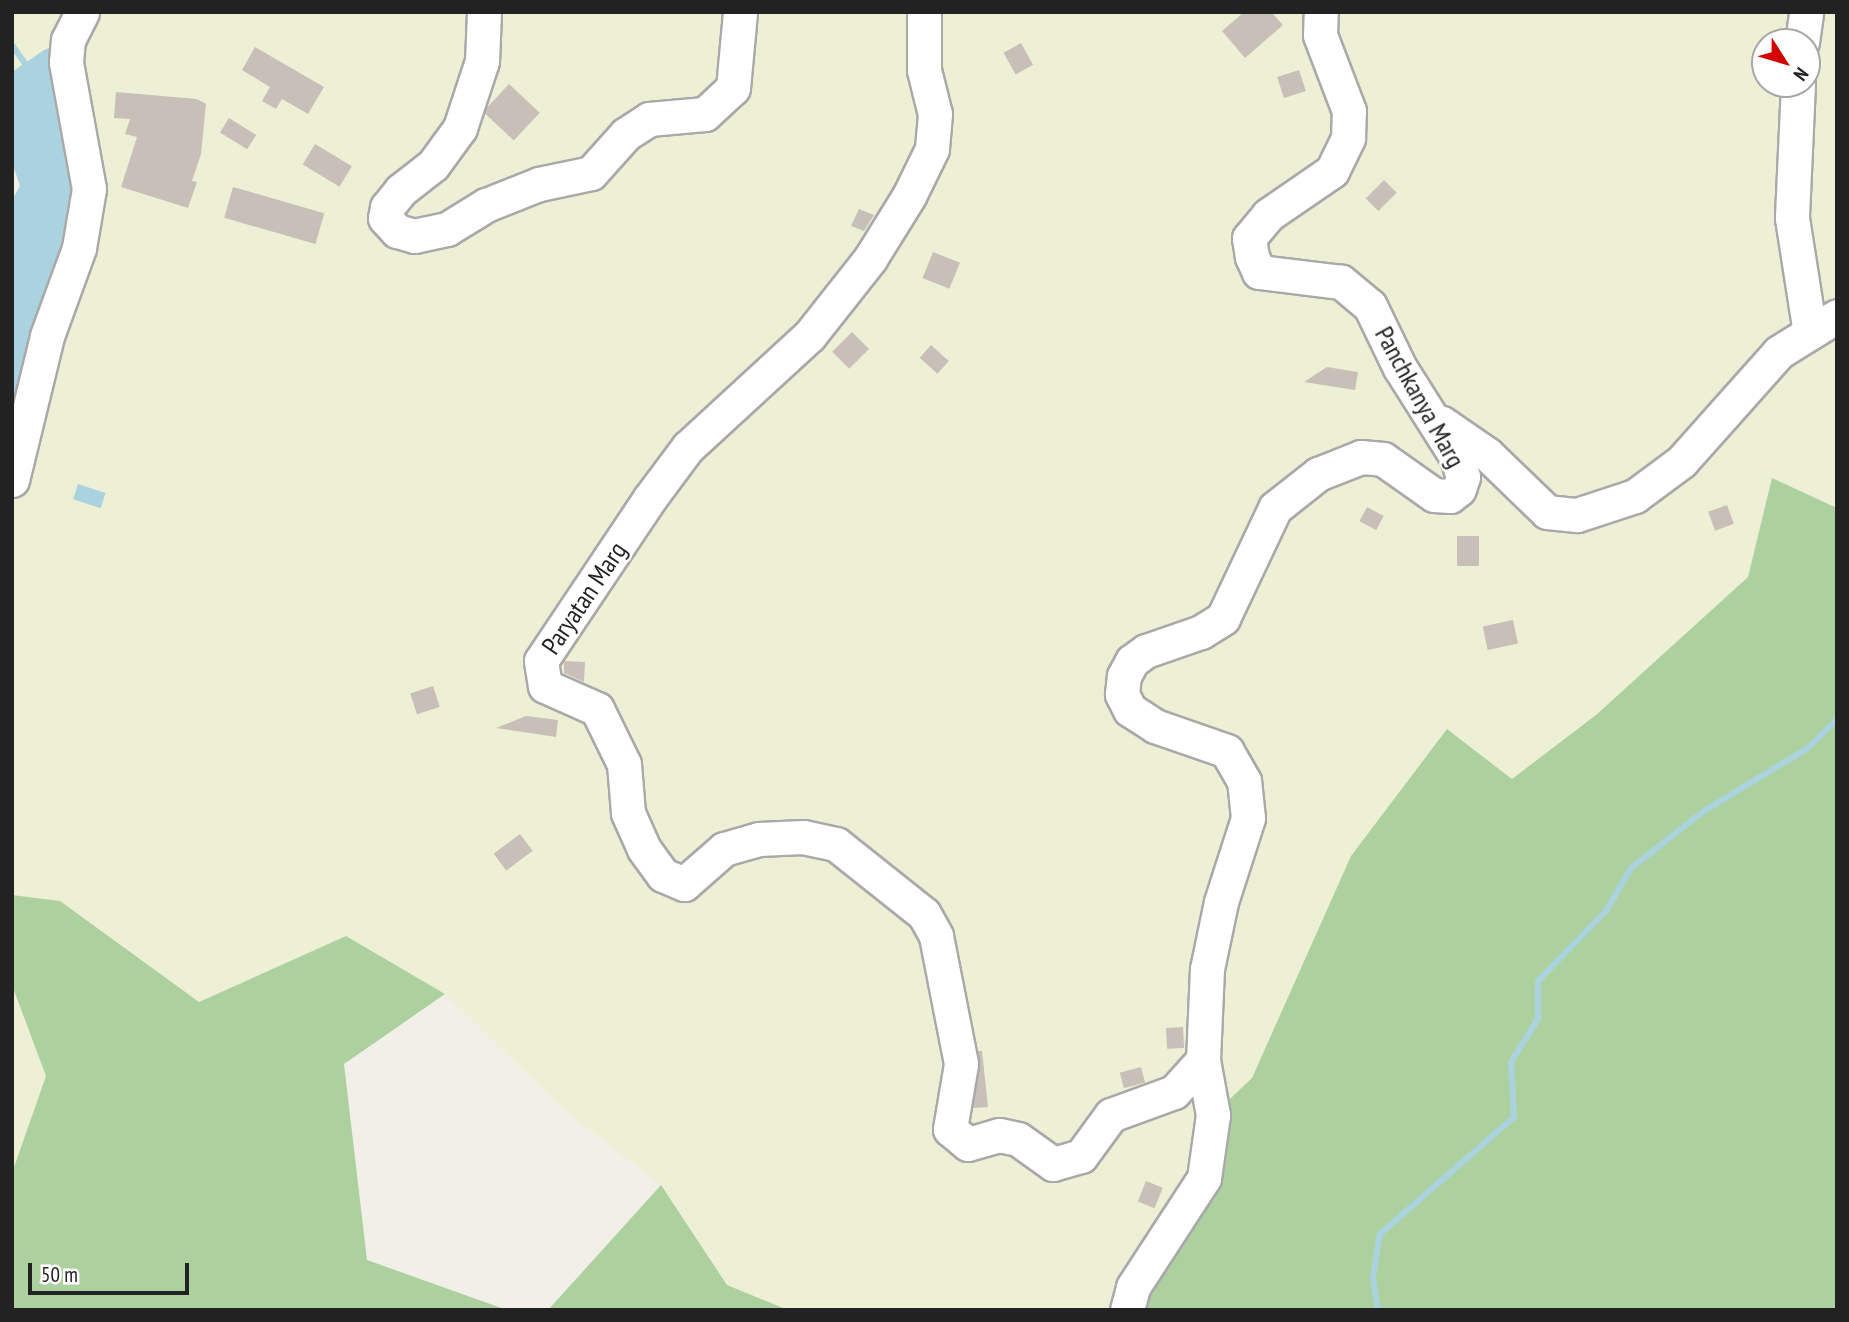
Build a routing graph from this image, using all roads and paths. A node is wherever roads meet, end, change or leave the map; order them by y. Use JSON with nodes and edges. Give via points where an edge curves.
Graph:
{"nodes":[{"id":1,"x":82,"y":12,"type":"edge"},
{"id":2,"x":484,"y":12,"type":"edge"},
{"id":3,"x":740,"y":12,"type":"edge"},
{"id":4,"x":924,"y":12,"type":"edge"},
{"id":5,"x":1321,"y":12,"type":"edge"},
{"id":6,"x":1797,"y":98,"type":"edge"},
{"id":7,"x":1824,"y":324,"type":"edge"},
{"id":8,"x":1432,"y":416,"type":"junction"},
{"id":9,"x":12,"y":480,"type":"edge"},
{"id":10,"x":1203,"y":1060,"type":"junction"},
{"id":11,"x":1127,"y":1310,"type":"edge"}],
"edges":[{"from":1,"to":9,"type":"street","via":[[68,40],[66,62],[89,189],[79,248],[47,337]]},
{"from":2,"to":3,"type":"street","via":[[482,61],[460,128],[433,165],[401,190],[385,218],[397,231],[414,236],[447,229],[486,205],[538,184],[591,173],[625,134],[649,119],[705,114],[733,88]]},
{"from":4,"to":10,"type":"street","name":"Paryatan Marg","via":[[924,70],[935,114],[932,149],[909,197],[870,259],[810,335],[688,447],[665,477],[541,661],[545,686],[597,709],[624,764],[628,813],[643,849],[663,875],[684,884],[724,849],[759,839],[803,837],[836,844],[924,914],[936,936],[961,1064],[950,1129],[968,1144],[999,1135],[1018,1139],[1053,1164],[1081,1156],[1111,1115],[1174,1092]]},
{"from":5,"to":8,"type":"street","name":"Panchkanya Marg","via":[[1320,35],[1349,111],[1348,138],[1332,170],[1268,215],[1249,238],[1252,257],[1259,272],[1278,277],[1319,275],[1356,292],[1370,306],[1399,368]]},
{"from":6,"to":7,"type":"street","via":[[1792,218]]},
{"from":7,"to":8,"type":"street","via":[[1779,352],[1681,461],[1635,496],[1577,515],[1547,512],[1487,454]]},
{"from":8,"to":10,"type":"street","name":"Panchkanya Marg","via":[[1457,458],[1463,477],[1460,489],[1450,496],[1434,495],[1383,459],[1361,457],[1318,474],[1275,508],[1223,618],[1201,632],[1146,651],[1132,661],[1124,676],[1122,694],[1130,710],[1155,726],[1227,751],[1244,781],[1248,818],[1220,902],[1207,969]]},
{"from":10,"to":11,"type":"street","name":"Panchkanya Marg","via":[[1213,1115],[1204,1178],[1133,1287]]}]}
